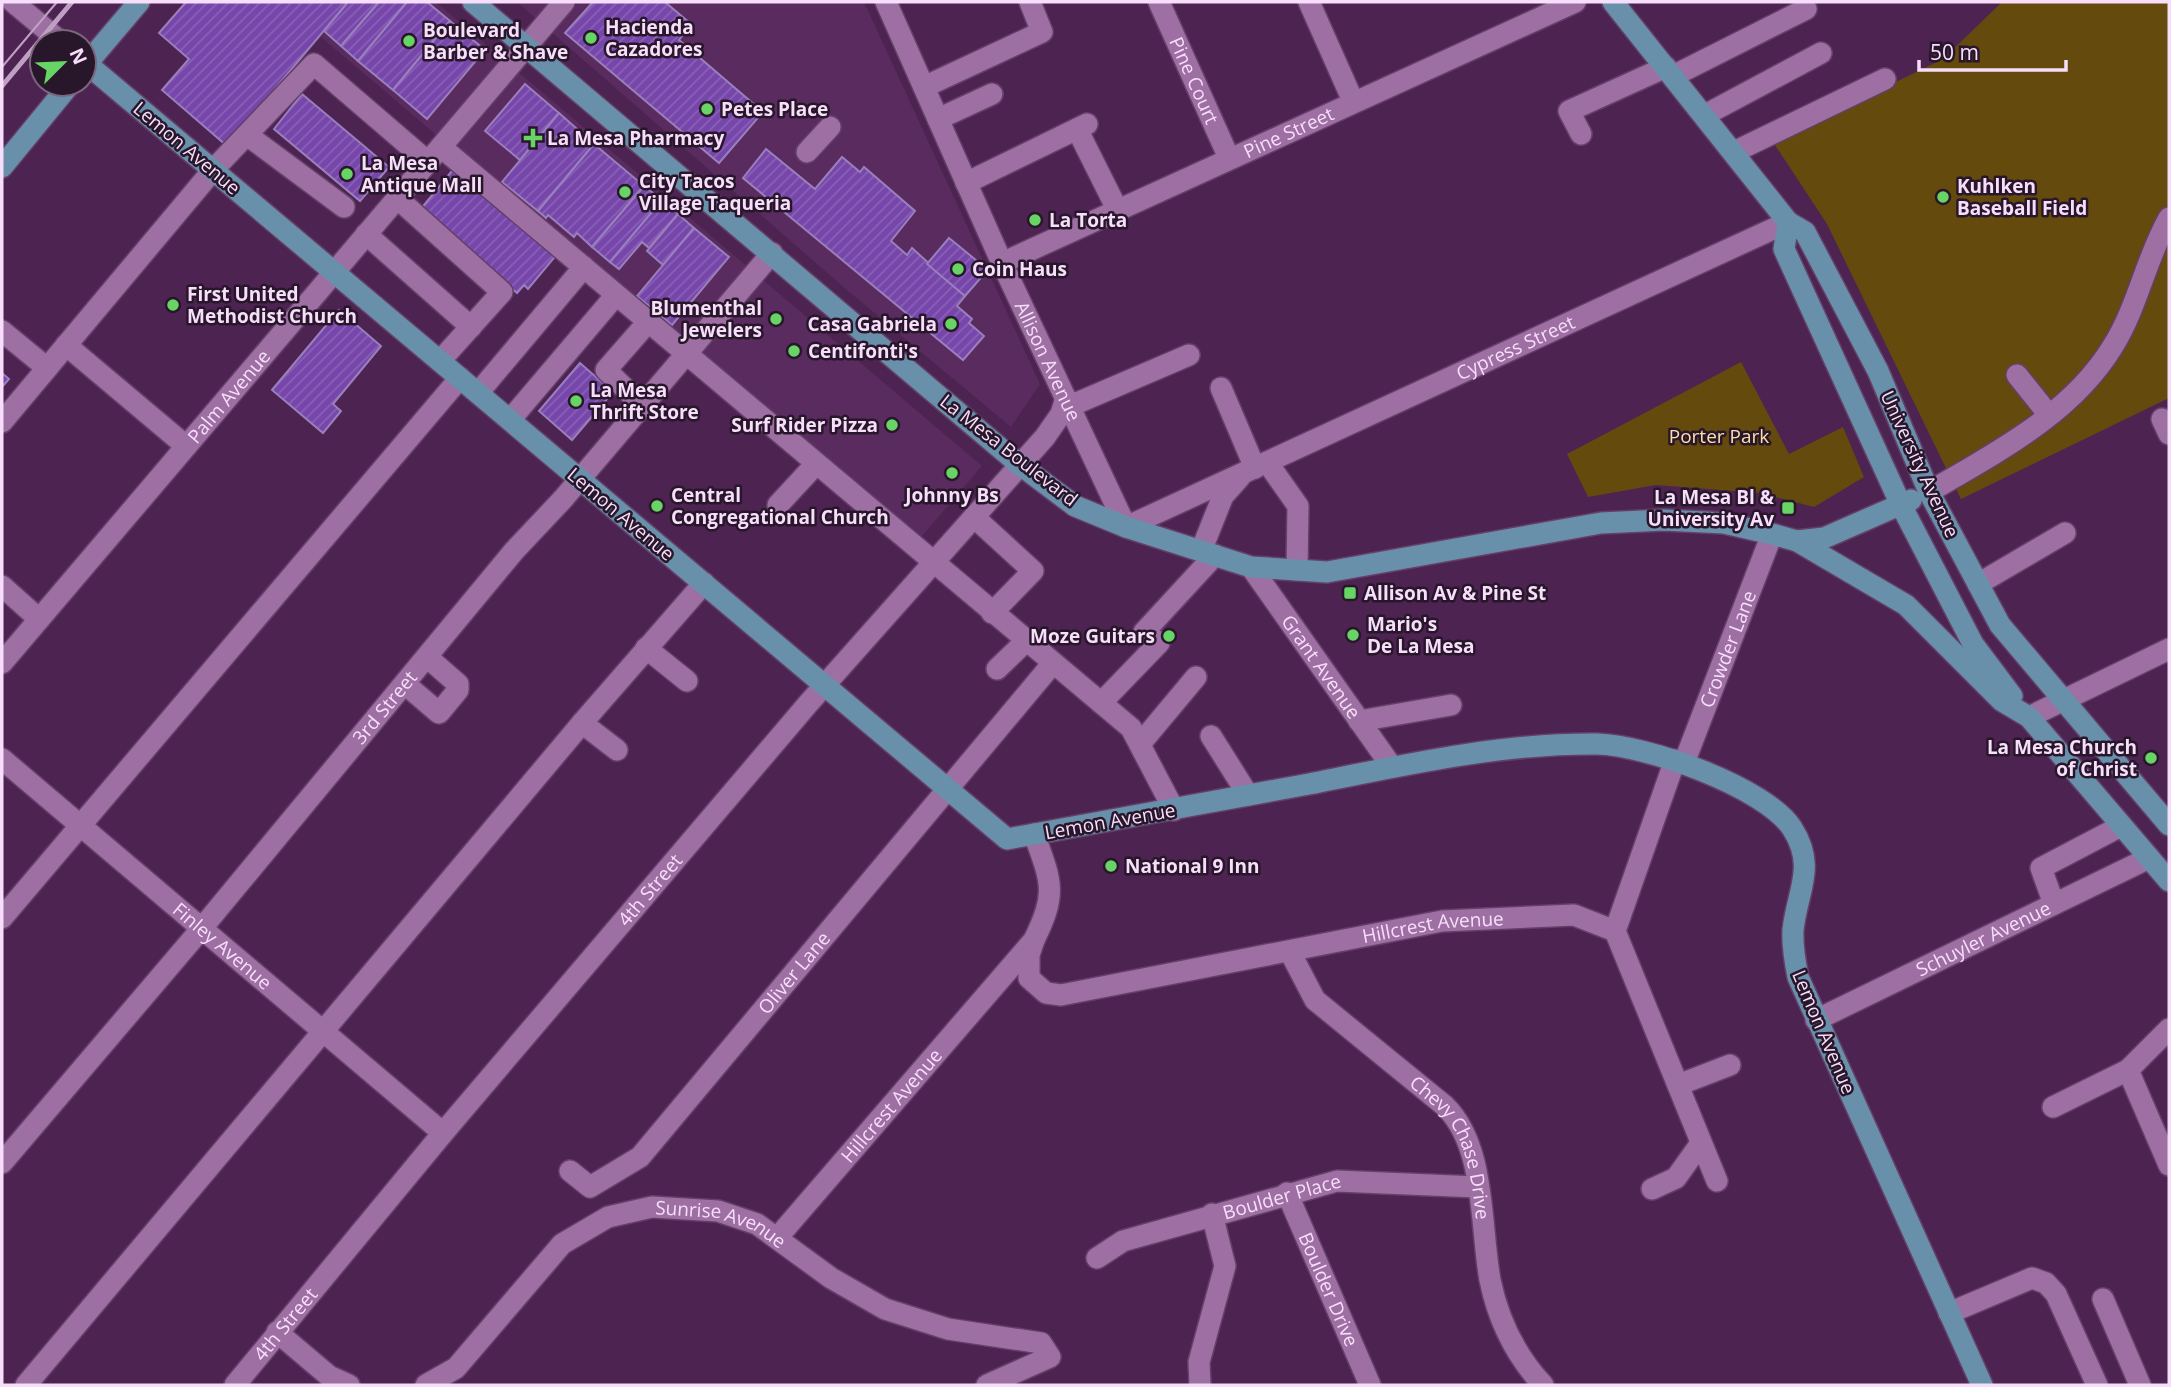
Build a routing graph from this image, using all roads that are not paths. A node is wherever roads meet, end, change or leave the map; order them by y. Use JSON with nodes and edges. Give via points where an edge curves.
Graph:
{"nodes":[{"id":1,"x":13,"y":2,"type":"edge"},
{"id":2,"x":139,"y":2,"type":"edge"},
{"id":3,"x":473,"y":2,"type":"edge"},
{"id":4,"x":564,"y":2,"type":"edge"},
{"id":5,"x":886,"y":2,"type":"edge"},
{"id":6,"x":1030,"y":2,"type":"edge"},
{"id":7,"x":1159,"y":2,"type":"edge"},
{"id":8,"x":1308,"y":2,"type":"edge"},
{"id":9,"x":1575,"y":2,"type":"edge"},
{"id":10,"x":1613,"y":2,"type":"edge"},
{"id":11,"x":1806,"y":9,"type":"dead end"},
{"id":12,"x":44,"y":28,"type":"edge"},
{"id":13,"x":98,"y":49,"type":"edge"},
{"id":14,"x":527,"y":49,"type":"junction"},
{"id":15,"x":1821,"y":53,"type":"dead end"},
{"id":16,"x":1669,"y":71,"type":"junction"},
{"id":17,"x":98,"y":75,"type":"edge"},
{"id":18,"x":1885,"y":79,"type":"dead end"},
{"id":19,"x":924,"y":87,"type":"junction"},
{"id":20,"x":992,"y":94,"type":"dead end"},
{"id":21,"x":59,"y":98,"type":"edge"},
{"id":22,"x":1353,"y":102,"type":"junction"},
{"id":23,"x":1705,"y":115,"type":"junction"},
{"id":24,"x":938,"y":119,"type":"junction"},
{"id":25,"x":830,"y":127,"type":"dead end"},
{"id":26,"x":1581,"y":134,"type":"dead end"},
{"id":27,"x":247,"y":135,"type":"junction"},
{"id":28,"x":807,"y":152,"type":"dead end"},
{"id":29,"x":1734,"y":152,"type":"junction"},
{"id":30,"x":434,"y":155,"type":"junction"},
{"id":31,"x":1229,"y":158,"type":"junction"},
{"id":32,"x":2,"y":167,"type":"edge"},
{"id":33,"x":213,"y":170,"type":"junction"},
{"id":34,"x":966,"y":183,"type":"junction"},
{"id":35,"x":397,"y":198,"type":"junction"},
{"id":36,"x":344,"y":207,"type":"dead end"},
{"id":37,"x":1118,"y":209,"type":"junction"},
{"id":38,"x":2169,"y":218,"type":"edge"},
{"id":39,"x":1788,"y":222,"type":"junction"},
{"id":40,"x":366,"y":234,"type":"junction"},
{"id":41,"x":772,"y":253,"type":"junction"},
{"id":42,"x":1002,"y":263,"type":"junction"},
{"id":43,"x":583,"y":267,"type":"junction"},
{"id":44,"x":334,"y":272,"type":"junction"},
{"id":45,"x":616,"y":295,"type":"junction"},
{"id":46,"x":648,"y":322,"type":"junction"},
{"id":47,"x":471,"y":327,"type":"junction"},
{"id":48,"x":2,"y":331,"type":"edge"},
{"id":49,"x":66,"y":345,"type":"junction"},
{"id":50,"x":686,"y":354,"type":"junction"},
{"id":51,"x":1189,"y":355,"type":"dead end"},
{"id":52,"x":440,"y":362,"type":"junction"},
{"id":53,"x":47,"y":368,"type":"junction"},
{"id":54,"x":2017,"y":375,"type":"dead end"},
{"id":55,"x":460,"y":378,"type":"junction"},
{"id":56,"x":1221,"y":388,"type":"dead end"},
{"id":57,"x":478,"y":393,"type":"junction"},
{"id":58,"x":1068,"y":402,"type":"junction"},
{"id":59,"x":643,"y":406,"type":"junction"},
{"id":60,"x":2049,"y":415,"type":"junction"},
{"id":61,"x":510,"y":420,"type":"junction"},
{"id":62,"x":2,"y":422,"type":"edge"},
{"id":63,"x":186,"y":446,"type":"junction"},
{"id":64,"x":816,"y":464,"type":"junction"},
{"id":65,"x":1020,"y":464,"type":"junction"},
{"id":66,"x":1255,"y":468,"type":"junction"},
{"id":67,"x":580,"y":479,"type":"junction"},
{"id":68,"x":1929,"y":492,"type":"junction"},
{"id":69,"x":778,"y":505,"type":"dead end"},
{"id":70,"x":1901,"y":505,"type":"junction"},
{"id":71,"x":974,"y":517,"type":"junction"},
{"id":72,"x":1126,"y":527,"type":"junction"},
{"id":73,"x":2065,"y":533,"type":"dead end"},
{"id":74,"x":1772,"y":534,"type":"junction"},
{"id":75,"x":1797,"y":541,"type":"junction"},
{"id":76,"x":1208,"y":553,"type":"junction"},
{"id":77,"x":934,"y":564,"type":"junction"},
{"id":78,"x":1251,"y":567,"type":"junction"},
{"id":79,"x":1297,"y":570,"type":"junction"},
{"id":80,"x":704,"y":583,"type":"junction"},
{"id":81,"x":1978,"y":584,"type":"junction"},
{"id":82,"x":2,"y":586,"type":"edge"},
{"id":83,"x":992,"y":613,"type":"junction"},
{"id":84,"x":39,"y":620,"type":"junction"},
{"id":85,"x":1026,"y":641,"type":"junction"},
{"id":86,"x":646,"y":648,"type":"junction"},
{"id":87,"x":2169,"y":649,"type":"edge"},
{"id":88,"x":427,"y":657,"type":"junction"},
{"id":89,"x":2,"y":663,"type":"edge"},
{"id":90,"x":1053,"y":663,"type":"junction"},
{"id":91,"x":997,"y":669,"type":"dead end"},
{"id":92,"x":1196,"y":677,"type":"dead end"},
{"id":93,"x":687,"y":681,"type":"dead end"},
{"id":94,"x":405,"y":684,"type":"junction"},
{"id":95,"x":824,"y":684,"type":"junction"},
{"id":96,"x":2063,"y":701,"type":"junction"},
{"id":97,"x":1101,"y":702,"type":"junction"},
{"id":98,"x":1451,"y":705,"type":"dead end"},
{"id":99,"x":2029,"y":718,"type":"junction"},
{"id":100,"x":1359,"y":721,"type":"junction"},
{"id":101,"x":582,"y":723,"type":"junction"},
{"id":102,"x":1211,"y":736,"type":"dead end"},
{"id":103,"x":1140,"y":744,"type":"junction"},
{"id":104,"x":617,"y":750,"type":"dead end"},
{"id":105,"x":2,"y":759,"type":"edge"},
{"id":106,"x":1679,"y":762,"type":"junction"},
{"id":107,"x":1392,"y":767,"type":"junction"},
{"id":108,"x":949,"y":789,"type":"junction"},
{"id":109,"x":1248,"y":795,"type":"junction"},
{"id":110,"x":1174,"y":810,"type":"junction"},
{"id":111,"x":79,"y":825,"type":"junction"},
{"id":112,"x":2169,"y":825,"type":"edge"},
{"id":113,"x":2121,"y":826,"type":"junction"},
{"id":114,"x":1034,"y":834,"type":"junction"},
{"id":115,"x":2149,"y":858,"type":"junction"},
{"id":116,"x":2169,"y":881,"type":"edge"},
{"id":117,"x":2054,"y":904,"type":"junction"},
{"id":118,"x":2,"y":918,"type":"edge"},
{"id":119,"x":202,"y":928,"type":"junction"},
{"id":120,"x":1615,"y":931,"type":"junction"},
{"id":121,"x":1034,"y":940,"type":"junction"},
{"id":122,"x":1290,"y":952,"type":"junction"},
{"id":123,"x":1816,"y":1020,"type":"junction"},
{"id":124,"x":2169,"y":1029,"type":"edge"},
{"id":125,"x":324,"y":1032,"type":"junction"},
{"id":126,"x":1730,"y":1065,"type":"dead end"},
{"id":127,"x":2128,"y":1070,"type":"junction"},
{"id":128,"x":1678,"y":1085,"type":"junction"},
{"id":129,"x":2053,"y":1107,"type":"dead end"},
{"id":130,"x":443,"y":1133,"type":"junction"},
{"id":131,"x":1702,"y":1143,"type":"junction"},
{"id":132,"x":2,"y":1163,"type":"edge"},
{"id":133,"x":2169,"y":1165,"type":"edge"},
{"id":134,"x":570,"y":1171,"type":"dead end"},
{"id":135,"x":1717,"y":1181,"type":"dead end"},
{"id":136,"x":1477,"y":1187,"type":"junction"},
{"id":137,"x":1652,"y":1189,"type":"dead end"},
{"id":138,"x":1287,"y":1193,"type":"junction"},
{"id":139,"x":1212,"y":1214,"type":"junction"},
{"id":140,"x":777,"y":1238,"type":"junction"},
{"id":141,"x":1097,"y":1258,"type":"dead end"},
{"id":142,"x":2103,"y":1299,"type":"dead end"},
{"id":143,"x":1949,"y":1313,"type":"junction"},
{"id":144,"x":277,"y":1332,"type":"junction"},
{"id":145,"x":26,"y":1385,"type":"edge"},
{"id":146,"x":234,"y":1385,"type":"edge"},
{"id":147,"x":349,"y":1385,"type":"edge"},
{"id":148,"x":426,"y":1385,"type":"edge"},
{"id":149,"x":987,"y":1385,"type":"edge"},
{"id":150,"x":1200,"y":1385,"type":"edge"},
{"id":151,"x":1370,"y":1385,"type":"edge"},
{"id":152,"x":1543,"y":1385,"type":"edge"},
{"id":153,"x":1982,"y":1385,"type":"edge"},
{"id":154,"x":2097,"y":1385,"type":"edge"},
{"id":155,"x":2140,"y":1385,"type":"edge"}],
"edges":[{"from":1,"to":12,"type":"street"},
{"from":2,"to":13,"type":"main road"},
{"from":3,"to":14,"type":"main road","name":"La Mesa Boulevard"},
{"from":4,"to":14,"type":"street","name":"Palm Avenue"},
{"from":5,"to":19,"type":"street","name":"Allison Avenue"},
{"from":6,"to":19,"type":"street","via":[[1042,32]]},
{"from":7,"to":31,"type":"street","name":"Pine Court"},
{"from":8,"to":22,"type":"street"},
{"from":9,"to":22,"type":"street","name":"Pine Street"},
{"from":10,"to":16,"type":"main road","name":"University Avenue"},
{"from":11,"to":16,"type":"street"},
{"from":14,"to":30,"type":"street","name":"Palm Avenue"},
{"from":14,"to":41,"type":"main road","name":"La Mesa Boulevard"},
{"from":15,"to":23,"type":"street"},
{"from":16,"to":23,"type":"main road","name":"University Avenue"},
{"from":16,"to":26,"type":"street","via":[[1569,111]]},
{"from":17,"to":33,"type":"main road","name":"Lemon Avenue"},
{"from":18,"to":29,"type":"street"},
{"from":19,"to":24,"type":"street","name":"Allison Avenue"},
{"from":20,"to":24,"type":"street"},
{"from":21,"to":32,"type":"main road"},
{"from":22,"to":31,"type":"street","name":"Pine Street"},
{"from":23,"to":29,"type":"main road","name":"University Avenue"},
{"from":24,"to":34,"type":"street","name":"Allison Avenue"},
{"from":25,"to":28,"type":"street"},
{"from":27,"to":30,"type":"street","via":[[314,64]]},
{"from":27,"to":33,"type":"street"},
{"from":27,"to":36,"type":"street"},
{"from":29,"to":39,"type":"main road","name":"University Avenue"},
{"from":30,"to":35,"type":"street","name":"Palm Avenue"},
{"from":30,"to":43,"type":"street"},
{"from":31,"to":37,"type":"street","name":"Pine Street"},
{"from":33,"to":44,"type":"main road","name":"Lemon Avenue"},
{"from":33,"to":49,"type":"street"},
{"from":34,"to":37,"type":"street","via":[[1082,127]]},
{"from":34,"to":42,"type":"street","name":"Allison Avenue"},
{"from":35,"to":40,"type":"street","name":"Palm Avenue"},
{"from":35,"to":47,"type":"street","via":[[502,292]]},
{"from":37,"to":42,"type":"street","name":"Pine Street"},
{"from":38,"to":60,"type":"street","via":[[2112,348]]},
{"from":39,"to":66,"type":"street","name":"Cypress Street"},
{"from":39,"to":68,"type":"main road","name":"University Avenue","via":[[1805,232],[1826,270],[1878,371]]},
{"from":39,"to":70,"type":"main road","name":"University Avenue","via":[[1784,249]]},
{"from":40,"to":44,"type":"street","name":"Palm Avenue"},
{"from":40,"to":47,"type":"street"},
{"from":41,"to":50,"type":"street","name":"3rd Street"},
{"from":41,"to":65,"type":"main road","name":"La Mesa Boulevard"},
{"from":42,"to":58,"type":"street","name":"Allison Avenue"},
{"from":43,"to":45,"type":"street"},
{"from":43,"to":57,"type":"street"},
{"from":44,"to":52,"type":"main road","name":"Lemon Avenue"},
{"from":44,"to":63,"type":"street","name":"Palm Avenue"},
{"from":45,"to":46,"type":"street"},
{"from":45,"to":61,"type":"street"},
{"from":46,"to":50,"type":"street"},
{"from":46,"to":59,"type":"street","via":[[606,370]]},
{"from":47,"to":52,"type":"street"},
{"from":48,"to":53,"type":"street"},
{"from":49,"to":53,"type":"street"},
{"from":49,"to":63,"type":"street"},
{"from":50,"to":59,"type":"street","name":"3rd Street"},
{"from":50,"to":64,"type":"street"},
{"from":51,"to":58,"type":"street"},
{"from":52,"to":55,"type":"main road","name":"Lemon Avenue"},
{"from":53,"to":62,"type":"street"},
{"from":54,"to":60,"type":"street"},
{"from":55,"to":57,"type":"main road","name":"Lemon Avenue"},
{"from":55,"to":111,"type":"street"},
{"from":56,"to":66,"type":"street"},
{"from":57,"to":61,"type":"main road","name":"Lemon Avenue"},
{"from":58,"to":65,"type":"street","name":"4th Street"},
{"from":58,"to":72,"type":"street","name":"Allison Avenue"},
{"from":59,"to":67,"type":"street","name":"3rd Street"},
{"from":60,"to":68,"type":"street","via":[[2028,434]]},
{"from":61,"to":67,"type":"main road","name":"Lemon Avenue"},
{"from":63,"to":84,"type":"street","name":"Palm Avenue"},
{"from":64,"to":69,"type":"street"},
{"from":64,"to":77,"type":"street"},
{"from":65,"to":71,"type":"street","name":"4th Street"},
{"from":65,"to":72,"type":"main road","name":"La Mesa Boulevard","via":[[1075,506]]},
{"from":66,"to":72,"type":"street","name":"Cypress Street"},
{"from":66,"to":76,"type":"street","name":"Cypress Street","via":[[1223,496]]},
{"from":66,"to":79,"type":"street","via":[[1298,506]]},
{"from":67,"to":80,"type":"main road","name":"Lemon Avenue"},
{"from":67,"to":88,"type":"street","name":"3rd Street"},
{"from":68,"to":70,"type":"main road","name":"La Mesa Boulevard"},
{"from":68,"to":81,"type":"main road","name":"University Avenue"},
{"from":70,"to":75,"type":"main road","name":"La Mesa Boulevard","via":[[1825,538]]},
{"from":70,"to":99,"type":"main road","name":"University Avenue","via":[[1973,644]]},
{"from":71,"to":77,"type":"street","name":"4th Street"},
{"from":71,"to":83,"type":"street","via":[[1032,570]]},
{"from":72,"to":76,"type":"main road","name":"La Mesa Boulevard"},
{"from":73,"to":81,"type":"street"},
{"from":74,"to":75,"type":"main road","name":"La Mesa Boulevard"},
{"from":74,"to":79,"type":"main road","name":"La Mesa Boulevard","via":[[1724,523],[1601,523],[1327,572]]},
{"from":74,"to":106,"type":"street","name":"Crowder Lane"},
{"from":75,"to":99,"type":"main road","name":"La Mesa Boulevard","via":[[1906,605],[2002,701]]},
{"from":76,"to":78,"type":"main road","name":"La Mesa Boulevard"},
{"from":76,"to":97,"type":"street","via":[[1144,632],[1159,643]]},
{"from":77,"to":83,"type":"street"},
{"from":77,"to":95,"type":"street","name":"4th Street"},
{"from":78,"to":79,"type":"main road","name":"La Mesa Boulevard"},
{"from":78,"to":100,"type":"street","name":"Grant Avenue"},
{"from":80,"to":86,"type":"street"},
{"from":80,"to":95,"type":"main road","name":"Lemon Avenue"},
{"from":81,"to":96,"type":"main road","name":"University Avenue","via":[[2000,625]]},
{"from":82,"to":84,"type":"street"},
{"from":83,"to":85,"type":"street"},
{"from":84,"to":89,"type":"street","name":"Palm Avenue"},
{"from":85,"to":90,"type":"street"},
{"from":85,"to":91,"type":"street"},
{"from":86,"to":93,"type":"street"},
{"from":86,"to":101,"type":"street"},
{"from":87,"to":96,"type":"street"},
{"from":88,"to":94,"type":"street","name":"3rd Street"},
{"from":88,"to":94,"type":"street","via":[[458,684],[458,690],[439,713]]},
{"from":90,"to":97,"type":"street"},
{"from":90,"to":108,"type":"street","name":"Oliver Lane"},
{"from":92,"to":103,"type":"street"},
{"from":94,"to":119,"type":"street","name":"3rd Street"},
{"from":95,"to":108,"type":"main road","name":"Lemon Avenue"},
{"from":95,"to":130,"type":"street","name":"4th Street"},
{"from":96,"to":99,"type":"street"},
{"from":96,"to":112,"type":"main road"},
{"from":97,"to":103,"type":"street","via":[[1131,728]]},
{"from":98,"to":100,"type":"street"},
{"from":99,"to":113,"type":"main road","name":"La Mesa Boulevard"},
{"from":100,"to":107,"type":"street","name":"Grant Avenue"},
{"from":101,"to":104,"type":"street"},
{"from":101,"to":125,"type":"street"},
{"from":102,"to":109,"type":"street"},
{"from":103,"to":110,"type":"street"},
{"from":105,"to":111,"type":"street","name":"Finley Avenue"},
{"from":106,"to":107,"type":"main road","name":"Lemon Avenue","via":[[1598,744],[1502,750]]},
{"from":106,"to":120,"type":"street","name":"Crowder Lane"},
{"from":106,"to":123,"type":"main road","name":"Lemon Avenue","via":[[1766,803],[1785,819],[1798,841],[1805,880],[1793,946],[1798,977]]},
{"from":107,"to":109,"type":"main road","name":"Lemon Avenue"},
{"from":108,"to":114,"type":"main road","name":"Lemon Avenue","via":[[1007,839]]},
{"from":108,"to":134,"type":"street","name":"Oliver Lane","via":[[640,1157],[590,1186]]},
{"from":109,"to":110,"type":"main road","name":"Lemon Avenue"},
{"from":110,"to":114,"type":"main road","name":"Lemon Avenue"},
{"from":111,"to":118,"type":"street"},
{"from":111,"to":119,"type":"street","name":"Finley Avenue"},
{"from":113,"to":115,"type":"main road","name":"La Mesa Boulevard"},
{"from":113,"to":117,"type":"street","via":[[2041,867]]},
{"from":114,"to":121,"type":"street","name":"Hillcrest Avenue","via":[[1050,888],[1050,907]]},
{"from":115,"to":116,"type":"main road","name":"La Mesa Boulevard"},
{"from":115,"to":117,"type":"street","name":"Schuyler Avenue"},
{"from":117,"to":123,"type":"street","name":"Schuyler Avenue"},
{"from":119,"to":125,"type":"street","name":"Finley Avenue"},
{"from":119,"to":132,"type":"street","name":"3rd Street"},
{"from":120,"to":122,"type":"street","name":"Hillcrest Avenue","via":[[1574,915],[1442,921]]},
{"from":120,"to":128,"type":"street"},
{"from":121,"to":122,"type":"street","name":"Hillcrest Avenue","via":[[1029,954],[1030,978],[1046,993],[1061,995]]},
{"from":121,"to":140,"type":"street","name":"Hillcrest Avenue"},
{"from":122,"to":136,"type":"street","name":"Chevy Chase Drive","via":[[1315,1000],[1454,1115],[1472,1150]]},
{"from":123,"to":143,"type":"main road","name":"Lemon Avenue"},
{"from":124,"to":127,"type":"street"},
{"from":125,"to":130,"type":"street","name":"Finley Avenue"},
{"from":125,"to":145,"type":"street"},
{"from":126,"to":128,"type":"street"},
{"from":127,"to":129,"type":"street"},
{"from":127,"to":133,"type":"street"},
{"from":128,"to":131,"type":"street"},
{"from":130,"to":144,"type":"street","name":"4th Street"},
{"from":131,"to":135,"type":"street"},
{"from":131,"to":137,"type":"street","via":[[1676,1178]]},
{"from":136,"to":138,"type":"street","name":"Boulder Place","via":[[1336,1181]]},
{"from":136,"to":152,"type":"street","name":"Chevy Chase Drive","via":[[1497,1306],[1517,1352]]},
{"from":138,"to":139,"type":"street","name":"Boulder Place"},
{"from":138,"to":151,"type":"street","name":"Boulder Drive"},
{"from":139,"to":141,"type":"street","name":"Boulder Place","via":[[1123,1241]]},
{"from":139,"to":150,"type":"street","via":[[1225,1266],[1199,1362]]},
{"from":140,"to":148,"type":"street","name":"Sunrise Avenue","via":[[757,1224],[718,1212],[652,1207],[608,1217],[562,1244],[456,1368]]},
{"from":140,"to":149,"type":"street","name":"Sunrise Avenue","via":[[831,1278],[885,1309],[948,1329],[1041,1343],[1050,1357]]},
{"from":142,"to":155,"type":"street"},
{"from":143,"to":153,"type":"main road","name":"Lemon Avenue"},
{"from":143,"to":154,"type":"street","via":[[2032,1278],[2046,1283],[2056,1294]]},
{"from":144,"to":146,"type":"street","name":"4th Street"},
{"from":144,"to":147,"type":"street","via":[[329,1376]]}]}
